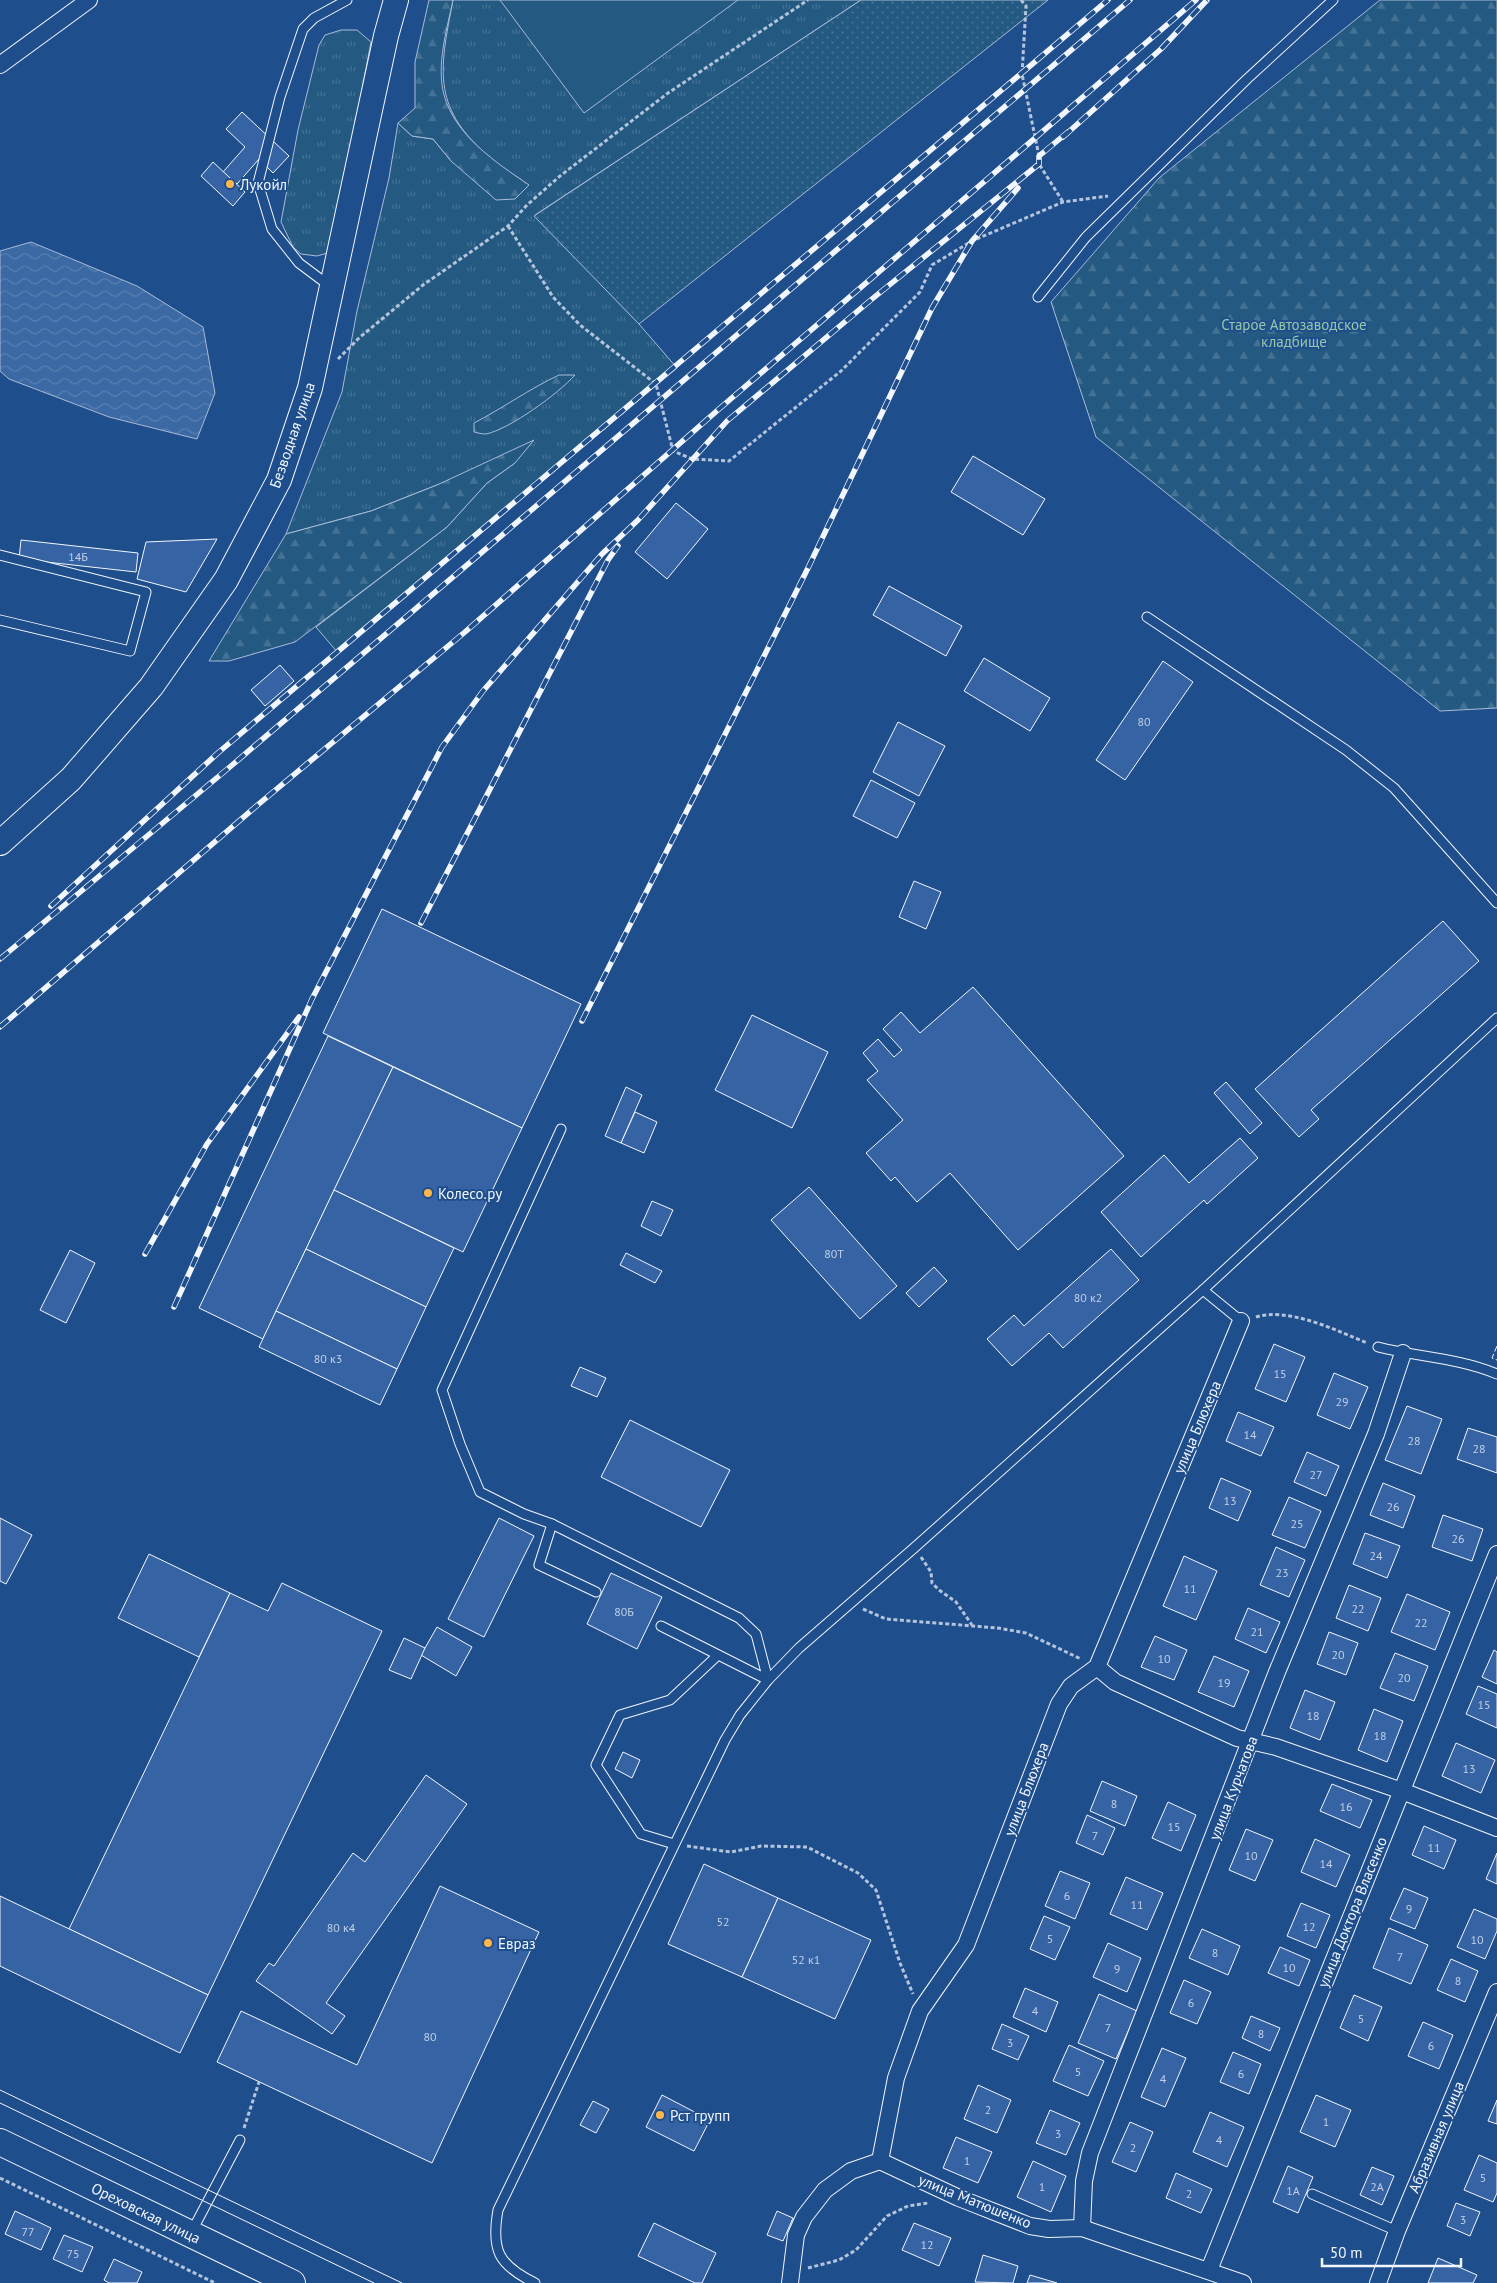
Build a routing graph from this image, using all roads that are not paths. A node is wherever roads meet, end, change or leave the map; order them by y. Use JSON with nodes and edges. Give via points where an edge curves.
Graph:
{"nodes":[{"id":1,"x":89,"y":0,"type":"edge"},
{"id":2,"x":347,"y":0,"type":"edge"},
{"id":3,"x":396,"y":0,"type":"edge"},
{"id":4,"x":1333,"y":0,"type":"edge"},
{"id":5,"x":0,"y":65,"type":"edge"},
{"id":6,"x":333,"y":289,"type":"junction"},
{"id":7,"x":1038,"y":297,"type":"dead end"},
{"id":8,"x":0,"y":554,"type":"edge"},
{"id":9,"x":1147,"y":617,"type":"dead end"},
{"id":10,"x":0,"y":620,"type":"edge"},
{"id":11,"x":0,"y":843,"type":"edge"},
{"id":12,"x":1497,"y":903,"type":"edge"},
{"id":13,"x":1497,"y":1018,"type":"edge"},
{"id":14,"x":561,"y":1129,"type":"dead end"},
{"id":15,"x":1203,"y":1290,"type":"junction"},
{"id":16,"x":1241,"y":1321,"type":"joint"},
{"id":17,"x":1378,"y":1347,"type":"road end"},
{"id":18,"x":1403,"y":1353,"type":"junction"},
{"id":19,"x":1497,"y":1374,"type":"edge"},
{"id":20,"x":552,"y":1524,"type":"junction"},
{"id":21,"x":1497,"y":1554,"type":"edge"},
{"id":22,"x":596,"y":1592,"type":"dead end"},
{"id":23,"x":661,"y":1626,"type":"dead end"},
{"id":24,"x":718,"y":1655,"type":"junction"},
{"id":25,"x":1097,"y":1666,"type":"junction"},
{"id":26,"x":768,"y":1680,"type":"junction"},
{"id":27,"x":1250,"y":1742,"type":"junction"},
{"id":28,"x":1402,"y":1792,"type":"junction"},
{"id":29,"x":1497,"y":1828,"type":"edge"},
{"id":30,"x":674,"y":1844,"type":"junction"},
{"id":31,"x":1497,"y":1992,"type":"edge"},
{"id":32,"x":240,"y":2140,"type":"road end"},
{"id":33,"x":0,"y":2142,"type":"edge"},
{"id":34,"x":880,"y":2160,"type":"junction"},
{"id":35,"x":1312,"y":2194,"type":"dead end"},
{"id":36,"x":1082,"y":2228,"type":"junction"},
{"id":37,"x":1396,"y":2232,"type":"junction"},
{"id":38,"x":190,"y":2234,"type":"junction"},
{"id":39,"x":1209,"y":2270,"type":"junction"},
{"id":40,"x":792,"y":2279,"type":"edge"},
{"id":41,"x":292,"y":2283,"type":"edge"},
{"id":42,"x":536,"y":2283,"type":"edge"},
{"id":43,"x":1243,"y":2283,"type":"edge"},
{"id":44,"x":1378,"y":2283,"type":"edge"}],
"edges":[{"from":1,"to":5,"type":"street"},
{"from":2,"to":6,"type":"lane","via":[[314,18],[303,30],[280,97],[258,183],[272,229],[299,263]]},
{"from":3,"to":6,"type":"main road","name":"Безводная улица"},
{"from":4,"to":7,"type":"lane","via":[[1086,236]]},
{"from":6,"to":11,"type":"main road","name":"Безводная улица","via":[[310,388],[279,480],[226,580],[151,687],[71,779]]},
{"from":8,"to":10,"type":"lane","via":[[146,592],[130,651]]},
{"from":9,"to":12,"type":"lane","via":[[1346,750],[1394,788]]},
{"from":13,"to":15,"type":"lane"},
{"from":14,"to":20,"type":"lane","via":[[442,1390],[480,1492]]},
{"from":15,"to":16,"type":"lane"},
{"from":15,"to":26,"type":"lane","via":[[799,1648]]},
{"from":16,"to":25,"type":"street","name":"улица Блюхера"},
{"from":17,"to":18,"type":"lane"},
{"from":18,"to":19,"type":"lane","via":[[1474,1364]]},
{"from":18,"to":27,"type":"street","name":"улица Курчатова","via":[[1376,1434]]},
{"from":20,"to":22,"type":"lane","via":[[538,1565]]},
{"from":20,"to":26,"type":"lane","via":[[739,1618],[756,1634]]},
{"from":21,"to":28,"type":"street","name":"улица Доктора Власенко"},
{"from":23,"to":24,"type":"lane"},
{"from":24,"to":26,"type":"lane"},
{"from":24,"to":30,"type":"lane","via":[[670,1700],[620,1715],[596,1765],[641,1834]]},
{"from":25,"to":27,"type":"street","via":[[1116,1682]]},
{"from":25,"to":34,"type":"street","name":"улица Блюхера","via":[[1071,1686],[1059,1704],[966,1945],[920,2011],[896,2078]]},
{"from":26,"to":30,"type":"lane","via":[[740,1715]]},
{"from":27,"to":28,"type":"street","via":[[1276,1747]]},
{"from":27,"to":36,"type":"street","name":"улица Курчатова","via":[[1090,2153],[1084,2181]]},
{"from":28,"to":29,"type":"street"},
{"from":28,"to":39,"type":"street","name":"улица Доктора Власенко"},
{"from":30,"to":42,"type":"lane","via":[[498,2210],[494,2233],[500,2256],[516,2274]]},
{"from":31,"to":37,"type":"street","name":"Абразивная улица"},
{"from":32,"to":38,"type":"lane"},
{"from":33,"to":38,"type":"main road","name":"Ореховская улица"},
{"from":34,"to":36,"type":"street","name":"улица Матюшенко","via":[[959,2198],[1030,2226]]},
{"from":34,"to":40,"type":"street","via":[[851,2171],[825,2190],[804,2217],[796,2235]]},
{"from":35,"to":37,"type":"lane"},
{"from":36,"to":39,"type":"street","name":"улица Матюшенко"},
{"from":37,"to":44,"type":"street","name":"Абразивная улица"},
{"from":38,"to":41,"type":"main road","name":"Ореховская улица"},
{"from":39,"to":43,"type":"street","name":"улица Матюшенко"}]}
